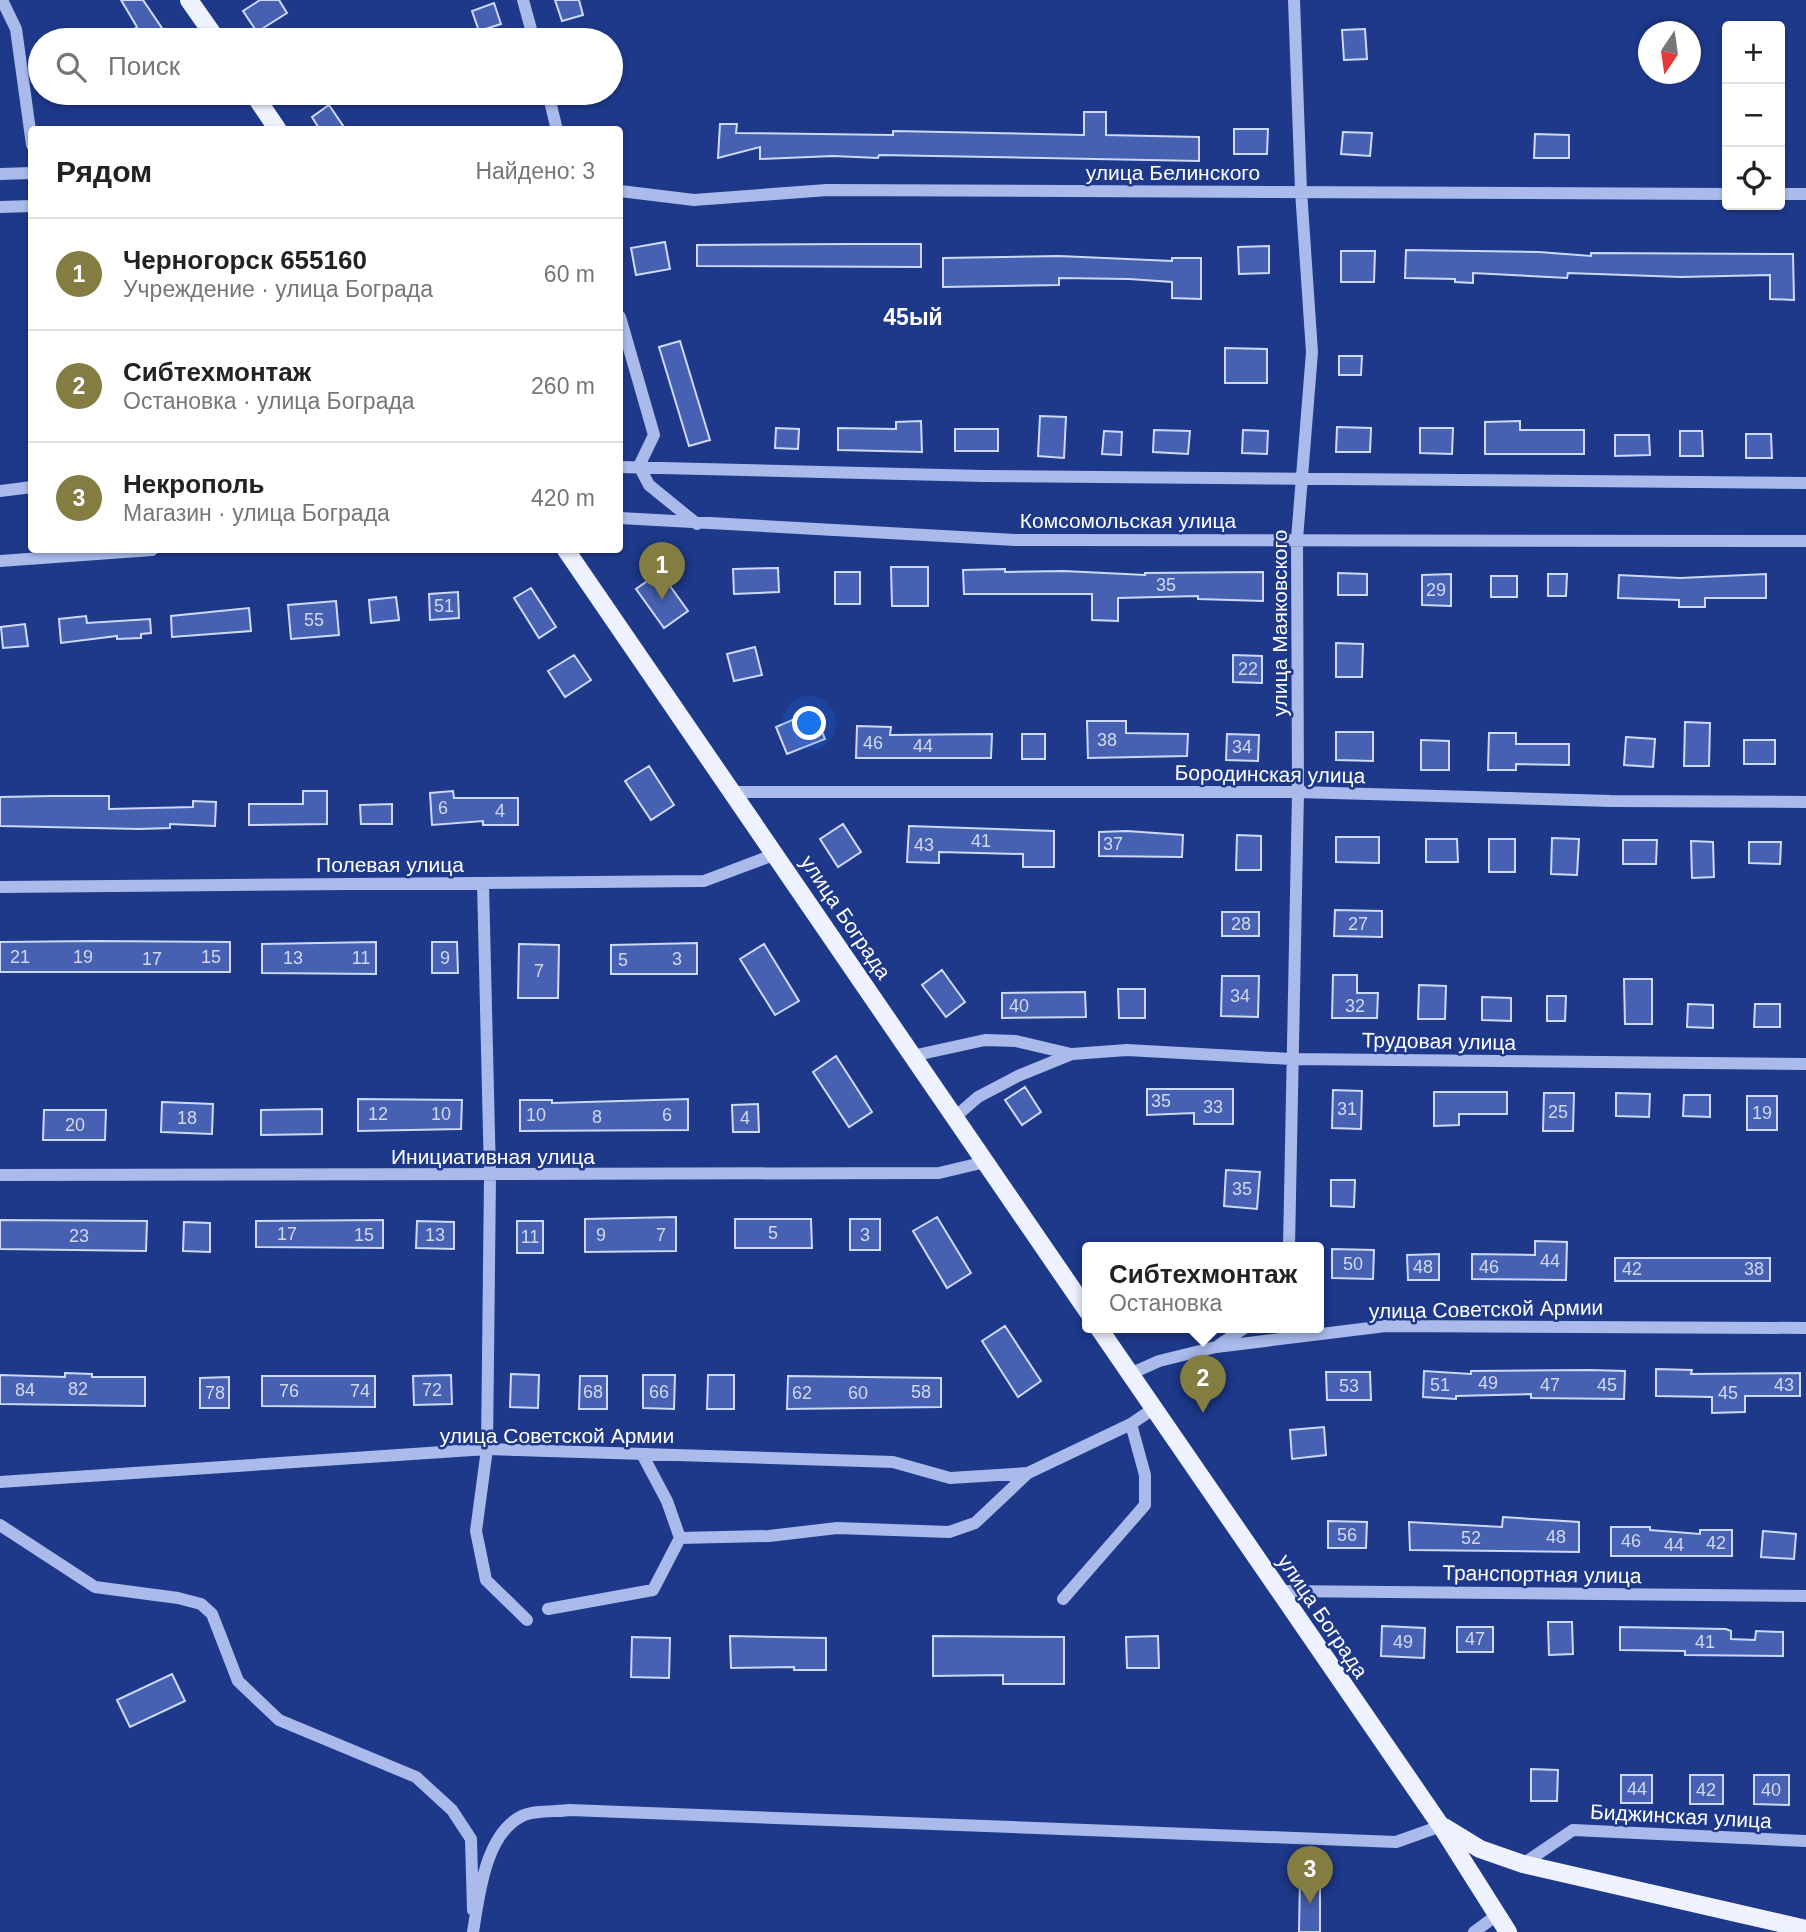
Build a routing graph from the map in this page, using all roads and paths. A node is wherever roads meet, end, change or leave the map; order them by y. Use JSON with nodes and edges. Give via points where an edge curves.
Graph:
{"nodes":[{"id":1,"x":2,"y":0,"type":"edge"},
{"id":2,"x":189,"y":0,"type":"edge"},
{"id":3,"x":523,"y":0,"type":"edge"},
{"id":4,"x":1294,"y":0,"type":"edge"},
{"id":5,"x":209,"y":28,"type":"edge"},
{"id":6,"x":531,"y":28,"type":"edge"},
{"id":7,"x":261,"y":105,"type":"edge"},
{"id":8,"x":551,"y":105,"type":"edge"},
{"id":9,"x":29,"y":126,"type":"edge"},
{"id":10,"x":274,"y":126,"type":"edge"},
{"id":11,"x":556,"y":126,"type":"edge"},
{"id":12,"x":28,"y":173,"type":"edge"},
{"id":13,"x":0,"y":174,"type":"edge"},
{"id":14,"x":623,"y":191,"type":"edge"},
{"id":15,"x":1301,"y":191,"type":"junction"},
{"id":16,"x":1722,"y":194,"type":"edge"},
{"id":17,"x":1785,"y":194,"type":"edge"},
{"id":18,"x":1806,"y":194,"type":"edge"},
{"id":19,"x":0,"y":206,"type":"edge"},
{"id":20,"x":28,"y":206,"type":"edge"},
{"id":21,"x":623,"y":327,"type":"edge"},
{"id":22,"x":639,"y":466,"type":"junction"},
{"id":23,"x":623,"y":467,"type":"edge"},
{"id":24,"x":1301,"y":477,"type":"junction"},
{"id":25,"x":1806,"y":483,"type":"edge"},
{"id":26,"x":28,"y":488,"type":"edge"},
{"id":27,"x":0,"y":491,"type":"edge"},
{"id":28,"x":623,"y":518,"type":"edge"},
{"id":29,"x":698,"y":525,"type":"junction"},
{"id":30,"x":1297,"y":539,"type":"junction"},
{"id":31,"x":1806,"y":541,"type":"edge"},
{"id":32,"x":111,"y":553,"type":"edge"},
{"id":33,"x":568,"y":553,"type":"edge"},
{"id":34,"x":0,"y":561,"type":"edge"},
{"id":35,"x":733,"y":792,"type":"junction"},
{"id":36,"x":1297,"y":792,"type":"junction"},
{"id":37,"x":1806,"y":802,"type":"edge"},
{"id":38,"x":776,"y":854,"type":"junction"},
{"id":39,"x":483,"y":883,"type":"junction"},
{"id":40,"x":0,"y":887,"type":"edge"},
{"id":41,"x":1072,"y":1054,"type":"junction"},
{"id":42,"x":912,"y":1056,"type":"junction"},
{"id":43,"x":1292,"y":1059,"type":"junction"},
{"id":44,"x":1806,"y":1064,"type":"edge"},
{"id":45,"x":955,"y":1117,"type":"junction"},
{"id":46,"x":985,"y":1162,"type":"junction"},
{"id":47,"x":0,"y":1175,"type":"edge"},
{"id":48,"x":490,"y":1175,"type":"junction"},
{"id":49,"x":1289,"y":1242,"type":"edge"},
{"id":50,"x":1082,"y":1305,"type":"edge"},
{"id":51,"x":1806,"y":1328,"type":"edge"},
{"id":52,"x":1102,"y":1333,"type":"edge"},
{"id":53,"x":1237,"y":1333,"type":"edge"},
{"id":54,"x":1216,"y":1347,"type":"junction"},
{"id":55,"x":1130,"y":1374,"type":"junction"},
{"id":56,"x":1153,"y":1409,"type":"junction"},
{"id":57,"x":1131,"y":1424,"type":"junction"},
{"id":58,"x":487,"y":1449,"type":"junction"},
{"id":59,"x":642,"y":1454,"type":"junction"},
{"id":60,"x":1028,"y":1474,"type":"junction"},
{"id":61,"x":0,"y":1482,"type":"edge"},
{"id":62,"x":0,"y":1525,"type":"edge"},
{"id":63,"x":680,"y":1538,"type":"junction"},
{"id":64,"x":1278,"y":1591,"type":"junction"},
{"id":65,"x":1806,"y":1596,"type":"edge"},
{"id":66,"x":1063,"y":1598,"type":"dead end"},
{"id":67,"x":548,"y":1609,"type":"dead end"},
{"id":68,"x":527,"y":1620,"type":"dead end"},
{"id":69,"x":1441,"y":1826,"type":"junction"},
{"id":70,"x":1806,"y":1841,"type":"edge"},
{"id":71,"x":1523,"y":1864,"type":"junction"},
{"id":72,"x":1497,"y":1915,"type":"junction"},
{"id":73,"x":1806,"y":1929,"type":"edge"},
{"id":74,"x":473,"y":1930,"type":"edge"},
{"id":75,"x":1474,"y":1932,"type":"edge"},
{"id":76,"x":1508,"y":1932,"type":"edge"}],
"edges":[{"from":1,"to":9,"type":"street","via":[[16,29]]},
{"from":2,"to":5,"type":"main road"},
{"from":3,"to":6,"type":"street"},
{"from":4,"to":15,"type":"street","name":"улица Маяковского"},
{"from":7,"to":10,"type":"main road"},
{"from":8,"to":11,"type":"street"},
{"from":12,"to":13,"type":"street"},
{"from":14,"to":15,"type":"street","name":"улица Белинского","via":[[694,200],[827,190]]},
{"from":15,"to":16,"type":"street","name":"улица Белинского"},
{"from":15,"to":24,"type":"street","name":"улица Маяковского","via":[[1312,352]]},
{"from":17,"to":18,"type":"street"},
{"from":19,"to":20,"type":"street"},
{"from":21,"to":22,"type":"street","via":[[654,435]]},
{"from":22,"to":23,"type":"street","name":"Комсомольская улица"},
{"from":22,"to":24,"type":"street","name":"Комсомольская улица","via":[[982,476]]},
{"from":22,"to":29,"type":"street","via":[[649,485]]},
{"from":24,"to":25,"type":"street","name":"Комсомольская улица"},
{"from":24,"to":30,"type":"street","name":"улица Маяковского"},
{"from":26,"to":27,"type":"street"},
{"from":28,"to":29,"type":"street","name":"Комсомольская улица"},
{"from":29,"to":30,"type":"street","name":"Комсомольская улица","via":[[1015,540]]},
{"from":30,"to":31,"type":"street","name":"Комсомольская улица"},
{"from":30,"to":36,"type":"street","name":"улица Маяковского"},
{"from":32,"to":34,"type":"street"},
{"from":33,"to":35,"type":"main road","name":"улица Бограда"},
{"from":35,"to":36,"type":"street","name":"Бородинская улица"},
{"from":35,"to":38,"type":"main road","name":"улица Бограда"},
{"from":36,"to":37,"type":"street","name":"Бородинская улица"},
{"from":36,"to":43,"type":"street","name":"улица Маяковского"},
{"from":38,"to":39,"type":"street","name":"Полевая улица","via":[[704,881]]},
{"from":38,"to":42,"type":"main road","name":"улица Бограда"},
{"from":39,"to":40,"type":"street","name":"Полевая улица"},
{"from":39,"to":48,"type":"street"},
{"from":41,"to":42,"type":"street","name":"Трудовая улица","via":[[1016,1041],[985,1040]]},
{"from":41,"to":43,"type":"street","name":"Трудовая улица","via":[[1127,1051]]},
{"from":41,"to":45,"type":"street","name":"Трудовая улица","via":[[978,1097]]},
{"from":42,"to":45,"type":"main road","name":"улица Бограда"},
{"from":43,"to":44,"type":"street","name":"Трудовая улица"},
{"from":43,"to":49,"type":"street","name":"улица Маяковского"},
{"from":45,"to":46,"type":"main road","name":"улица Бограда"},
{"from":46,"to":48,"type":"street","name":"Инициативная улица","via":[[939,1173]]},
{"from":46,"to":50,"type":"main road","name":"улица Бограда"},
{"from":47,"to":48,"type":"street","name":"Инициативная улица"},
{"from":48,"to":58,"type":"street"},
{"from":51,"to":54,"type":"street","name":"улица Советской Армии","via":[[1386,1326]]},
{"from":52,"to":55,"type":"main road","name":"улица Бограда"},
{"from":53,"to":54,"type":"street"},
{"from":54,"to":55,"type":"street","name":"улица Советской Армии","via":[[1158,1361]]},
{"from":55,"to":56,"type":"main road","name":"улица Бограда"},
{"from":56,"to":57,"type":"street","name":"улица Советской Армии"},
{"from":56,"to":64,"type":"main road","name":"улица Бограда"},
{"from":57,"to":60,"type":"street","name":"улица Советской Армии"},
{"from":57,"to":66,"type":"street","via":[[1145,1475],[1145,1505]]},
{"from":58,"to":59,"type":"street","name":"улица Советской Армии"},
{"from":58,"to":61,"type":"street","name":"улица Советской Армии"},
{"from":58,"to":68,"type":"street","via":[[476,1531],[485,1580]]},
{"from":59,"to":60,"type":"street","name":"улица Советской Армии","via":[[893,1462],[950,1478]]},
{"from":59,"to":63,"type":"street"},
{"from":60,"to":63,"type":"street","name":"улица Советской Армии","via":[[975,1522],[949,1532],[837,1528],[769,1536]]},
{"from":62,"to":74,"type":"street","via":[[95,1587],[201,1604],[212,1614],[238,1681],[279,1720],[416,1777],[452,1810],[471,1839]]},
{"from":63,"to":67,"type":"street","via":[[653,1590]]},
{"from":64,"to":65,"type":"street","name":"Транспортная улица"},
{"from":64,"to":69,"type":"main road","name":"улица Бограда"},
{"from":69,"to":71,"type":"main road","via":[[1480,1849]]},
{"from":69,"to":72,"type":"main road","name":"улица Бограда"},
{"from":69,"to":74,"type":"street","via":[[1396,1842],[570,1810],[523,1815],[503,1830],[491,1853]]},
{"from":70,"to":71,"type":"street","name":"Биджинская улица","via":[[1573,1830]]},
{"from":71,"to":73,"type":"main road"},
{"from":72,"to":75,"type":"street"},
{"from":72,"to":76,"type":"main road","name":"улица Бограда"}]}
